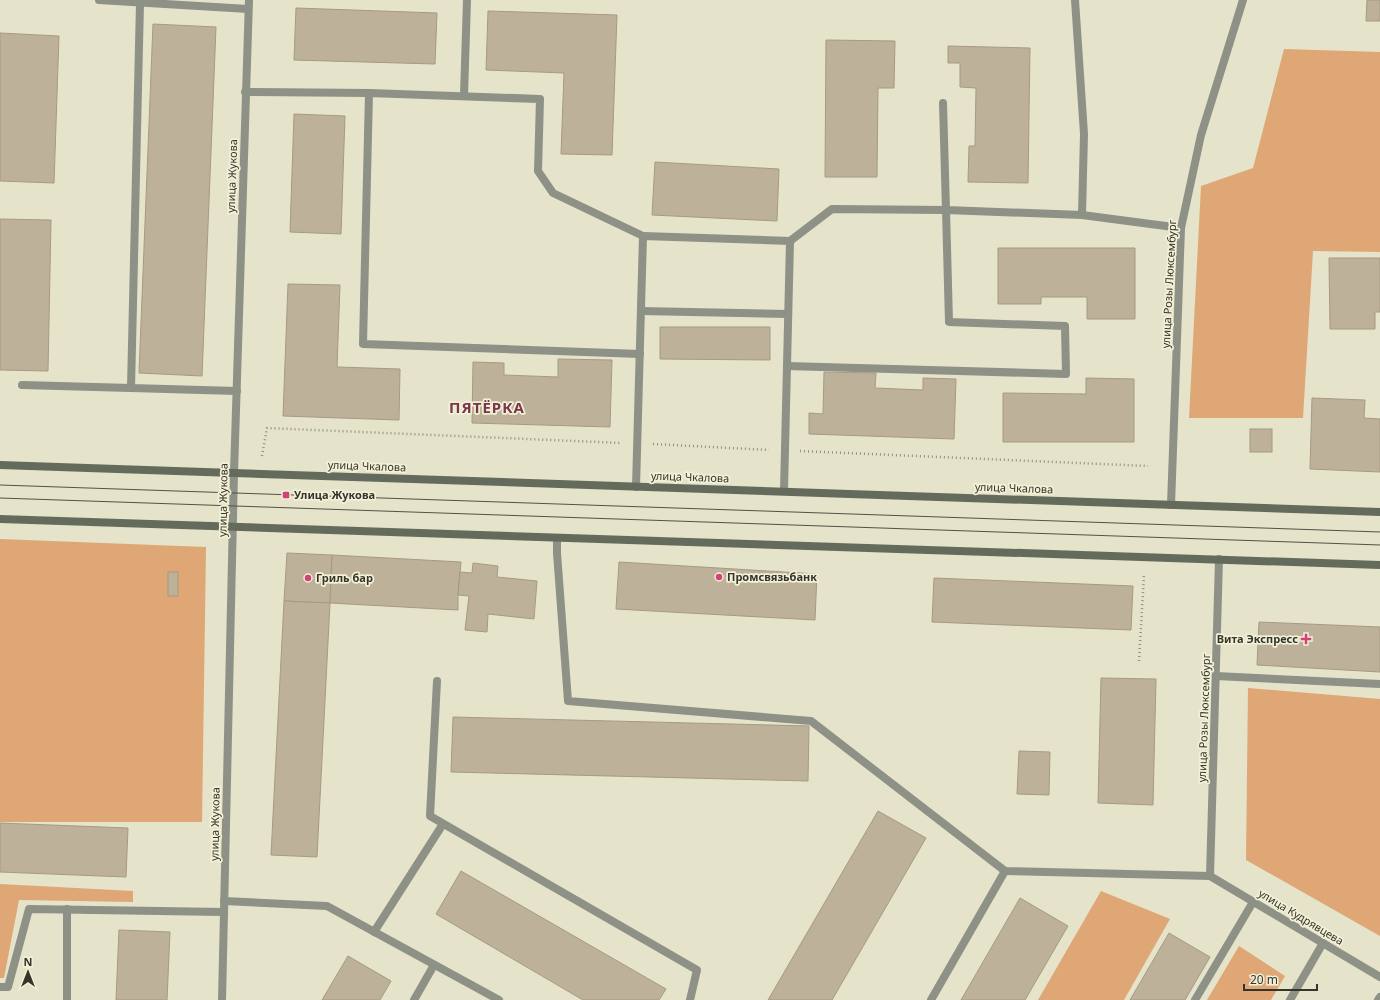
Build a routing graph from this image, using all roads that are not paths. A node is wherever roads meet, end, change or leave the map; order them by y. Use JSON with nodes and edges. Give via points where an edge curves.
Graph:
{"nodes":[{"id":1,"x":99,"y":0,"type":"edge"},
{"id":2,"x":249,"y":0,"type":"edge"},
{"id":3,"x":467,"y":0,"type":"edge"},
{"id":4,"x":1075,"y":0,"type":"edge"},
{"id":5,"x":1243,"y":0,"type":"edge"},
{"id":6,"x":151,"y":2,"type":"edge"},
{"id":7,"x":140,"y":3,"type":"junction"},
{"id":8,"x":248,"y":9,"type":"junction"},
{"id":9,"x":246,"y":92,"type":"junction"},
{"id":10,"x":369,"y":93,"type":"junction"},
{"id":11,"x":464,"y":96,"type":"junction"},
{"id":12,"x":943,"y":103,"type":"dead end"},
{"id":13,"x":946,"y":210,"type":"junction"},
{"id":14,"x":1082,"y":215,"type":"junction"},
{"id":15,"x":1181,"y":228,"type":"junction"},
{"id":16,"x":643,"y":236,"type":"junction"},
{"id":17,"x":790,"y":241,"type":"junction"},
{"id":18,"x":641,"y":311,"type":"junction"},
{"id":19,"x":788,"y":314,"type":"junction"},
{"id":20,"x":640,"y":354,"type":"junction"},
{"id":21,"x":786,"y":366,"type":"junction"},
{"id":22,"x":22,"y":385,"type":"dead end"},
{"id":23,"x":131,"y":388,"type":"junction"},
{"id":24,"x":237,"y":391,"type":"junction"},
{"id":25,"x":0,"y":465,"type":"edge"},
{"id":26,"x":234,"y":473,"type":"junction"},
{"id":27,"x":636,"y":487,"type":"junction"},
{"id":28,"x":784,"y":492,"type":"junction"},
{"id":29,"x":1171,"y":505,"type":"junction"},
{"id":30,"x":1380,"y":512,"type":"edge"},
{"id":31,"x":0,"y":519,"type":"edge"},
{"id":32,"x":233,"y":526,"type":"junction"},
{"id":33,"x":557,"y":538,"type":"junction"},
{"id":34,"x":1219,"y":560,"type":"junction"},
{"id":35,"x":1380,"y":565,"type":"edge"},
{"id":36,"x":1216,"y":676,"type":"junction"},
{"id":37,"x":437,"y":681,"type":"dead end"},
{"id":38,"x":1380,"y":684,"type":"edge"},
{"id":39,"x":443,"y":824,"type":"junction"},
{"id":40,"x":1005,"y":871,"type":"junction"},
{"id":41,"x":1210,"y":876,"type":"junction"},
{"id":42,"x":224,"y":901,"type":"junction"},
{"id":43,"x":1253,"y":902,"type":"junction"},
{"id":44,"x":67,"y":909,"type":"junction"},
{"id":45,"x":224,"y":912,"type":"junction"},
{"id":46,"x":374,"y":932,"type":"junction"},
{"id":47,"x":1322,"y":943,"type":"junction"},
{"id":48,"x":434,"y":965,"type":"junction"},
{"id":49,"x":1380,"y":977,"type":"edge"},
{"id":50,"x":0,"y":987,"type":"edge"},
{"id":51,"x":1380,"y":997,"type":"edge"},
{"id":52,"x":67,"y":1000,"type":"edge"},
{"id":53,"x":222,"y":1000,"type":"edge"},
{"id":54,"x":414,"y":1000,"type":"edge"},
{"id":55,"x":499,"y":1000,"type":"edge"},
{"id":56,"x":690,"y":1000,"type":"edge"},
{"id":57,"x":932,"y":1000,"type":"edge"},
{"id":58,"x":1195,"y":1000,"type":"edge"},
{"id":59,"x":1290,"y":1000,"type":"edge"},
{"id":60,"x":1378,"y":1000,"type":"edge"}],
"edges":[{"from":1,"to":7,"type":"street"},
{"from":2,"to":8,"type":"street","name":"улица Жукова"},
{"from":3,"to":11,"type":"street"},
{"from":4,"to":14,"type":"street","via":[[1084,134]]},
{"from":5,"to":15,"type":"street","name":"улица Розы Люксембург","via":[[1201,135]]},
{"from":6,"to":7,"type":"street"},
{"from":6,"to":8,"type":"street"},
{"from":7,"to":23,"type":"street"},
{"from":8,"to":9,"type":"street","name":"улица Жукова"},
{"from":9,"to":10,"type":"street"},
{"from":9,"to":24,"type":"street","name":"улица Жукова"},
{"from":10,"to":11,"type":"street"},
{"from":10,"to":20,"type":"street","via":[[363,344]]},
{"from":11,"to":16,"type":"street","via":[[540,99],[538,170],[553,192]]},
{"from":12,"to":13,"type":"street"},
{"from":13,"to":14,"type":"street"},
{"from":13,"to":17,"type":"street","via":[[832,209]]},
{"from":13,"to":21,"type":"street","via":[[949,322],[1065,326],[1066,374]]},
{"from":14,"to":15,"type":"street"},
{"from":15,"to":29,"type":"street","name":"улица Розы Люксембург"},
{"from":16,"to":17,"type":"street"},
{"from":16,"to":18,"type":"street"},
{"from":17,"to":19,"type":"street"},
{"from":18,"to":19,"type":"street"},
{"from":18,"to":20,"type":"street"},
{"from":19,"to":21,"type":"street"},
{"from":20,"to":27,"type":"street"},
{"from":21,"to":28,"type":"street"},
{"from":22,"to":23,"type":"street"},
{"from":23,"to":24,"type":"street"},
{"from":24,"to":26,"type":"street","name":"улица Жукова"},
{"from":25,"to":26,"type":"main road","name":"улица Чкалова"},
{"from":26,"to":27,"type":"main road","name":"улица Чкалова"},
{"from":26,"to":32,"type":"street","name":"улица Жукова"},
{"from":27,"to":28,"type":"main road","name":"улица Чкалова"},
{"from":28,"to":29,"type":"main road","name":"улица Чкалова"},
{"from":29,"to":30,"type":"main road","name":"улица Чкалова"},
{"from":31,"to":32,"type":"main road"},
{"from":32,"to":33,"type":"main road"},
{"from":32,"to":42,"type":"street","name":"улица Жукова"},
{"from":33,"to":34,"type":"main road"},
{"from":33,"to":40,"type":"street","via":[[568,701],[811,721]]},
{"from":34,"to":35,"type":"main road"},
{"from":34,"to":36,"type":"street","name":"улица Розы Люксембург"},
{"from":36,"to":38,"type":"street"},
{"from":36,"to":41,"type":"street","name":"улица Розы Люксембург"},
{"from":37,"to":39,"type":"street","via":[[430,816]]},
{"from":39,"to":46,"type":"street"},
{"from":39,"to":56,"type":"street","via":[[697,970]]},
{"from":40,"to":41,"type":"street"},
{"from":40,"to":57,"type":"street"},
{"from":41,"to":43,"type":"street","name":"улица Кудрявцева"},
{"from":42,"to":45,"type":"street","name":"улица Жукова"},
{"from":42,"to":46,"type":"street","via":[[327,906]]},
{"from":43,"to":47,"type":"street","name":"улица Кудрявцева"},
{"from":43,"to":58,"type":"street"},
{"from":44,"to":45,"type":"street"},
{"from":44,"to":50,"type":"street","via":[[29,908],[8,987]]},
{"from":44,"to":52,"type":"street"},
{"from":45,"to":53,"type":"street","name":"улица Жукова"},
{"from":46,"to":48,"type":"street"},
{"from":47,"to":49,"type":"street","name":"улица Кудрявцева"},
{"from":47,"to":59,"type":"street"},
{"from":48,"to":54,"type":"street"},
{"from":48,"to":55,"type":"street"},
{"from":51,"to":60,"type":"street"}]}
